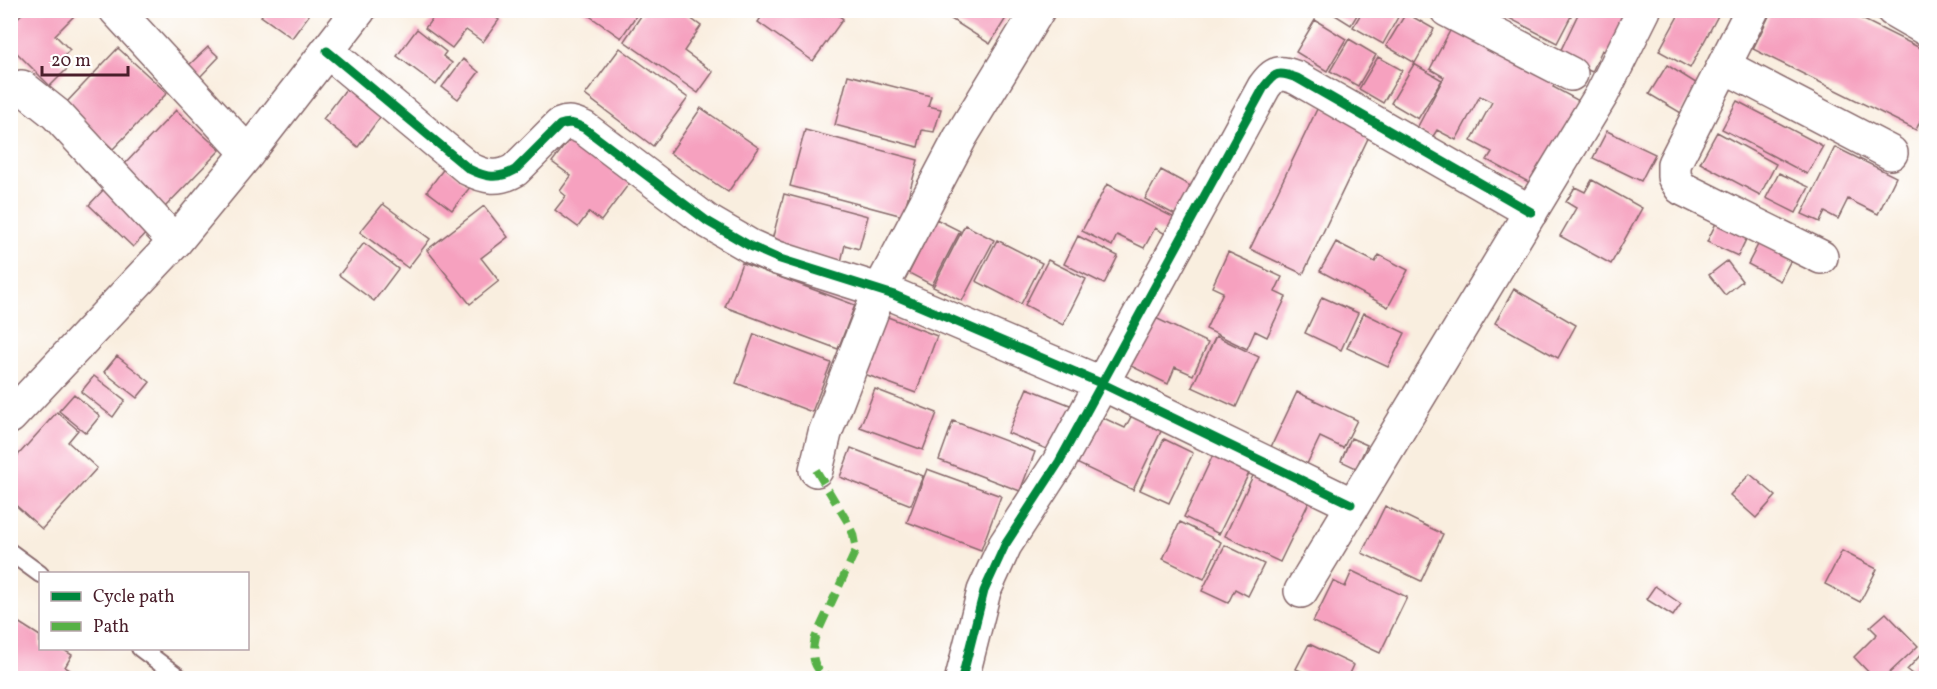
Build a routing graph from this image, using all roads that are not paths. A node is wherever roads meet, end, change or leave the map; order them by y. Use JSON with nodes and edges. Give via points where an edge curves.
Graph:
{"nodes":[{"id":1,"x":116,"y":10,"type":"edge"},
{"id":2,"x":359,"y":10,"type":"edge"},
{"id":3,"x":1038,"y":10,"type":"edge"},
{"id":4,"x":1447,"y":10,"type":"edge"},
{"id":5,"x":1644,"y":10,"type":"edge"},
{"id":6,"x":1752,"y":10,"type":"edge"},
{"id":7,"x":1893,"y":10,"type":"edge"},
{"id":8,"x":1926,"y":29,"type":"edge"},
{"id":9,"x":327,"y":51,"type":"junction"},
{"id":10,"x":1724,"y":66,"type":"junction"},
{"id":11,"x":1571,"y":74,"type":"dead end"},
{"id":12,"x":22,"y":87,"type":"dead end"},
{"id":13,"x":248,"y":153,"type":"junction"},
{"id":14,"x":1891,"y":153,"type":"dead end"},
{"id":15,"x":1531,"y":212,"type":"junction"},
{"id":16,"x":175,"y":242,"type":"junction"},
{"id":17,"x":1821,"y":257,"type":"dead end"},
{"id":18,"x":880,"y":290,"type":"junction"},
{"id":19,"x":1103,"y":384,"type":"junction"},
{"id":20,"x":10,"y":417,"type":"edge"},
{"id":21,"x":816,"y":470,"type":"dead end"},
{"id":22,"x":1352,"y":504,"type":"junction"},
{"id":23,"x":10,"y":552,"type":"edge"},
{"id":24,"x":39,"y":573,"type":"edge"},
{"id":25,"x":1300,"y":591,"type":"dead end"},
{"id":26,"x":143,"y":650,"type":"edge"},
{"id":27,"x":180,"y":678,"type":"edge"},
{"id":28,"x":962,"y":678,"type":"edge"}],
"edges":[{"from":1,"to":13,"type":"street"},
{"from":2,"to":9,"type":"street"},
{"from":3,"to":18,"type":"street","via":[[960,138]]},
{"from":4,"to":11,"type":"street"},
{"from":5,"to":15,"type":"street","via":[[1602,94]]},
{"from":6,"to":10,"type":"street"},
{"from":7,"to":8,"type":"street"},
{"from":9,"to":13,"type":"street"},
{"from":9,"to":18,"type":"street","via":[[479,174],[507,175],[560,125],[572,123],[584,128],[707,221],[750,246]]},
{"from":10,"to":14,"type":"street"},
{"from":10,"to":17,"type":"street","via":[[1674,164],[1676,182],[1681,188]]},
{"from":12,"to":16,"type":"street","via":[[56,114]]},
{"from":13,"to":16,"type":"street"},
{"from":15,"to":19,"type":"street","via":[[1297,78],[1280,73],[1264,87]]},
{"from":15,"to":22,"type":"street"},
{"from":16,"to":20,"type":"street"},
{"from":18,"to":19,"type":"street"},
{"from":18,"to":21,"type":"street","via":[[825,433]]},
{"from":19,"to":22,"type":"street"},
{"from":19,"to":28,"type":"street","via":[[1005,545],[984,591]]},
{"from":22,"to":25,"type":"street"},
{"from":23,"to":24,"type":"lane"},
{"from":26,"to":27,"type":"lane"}]}
